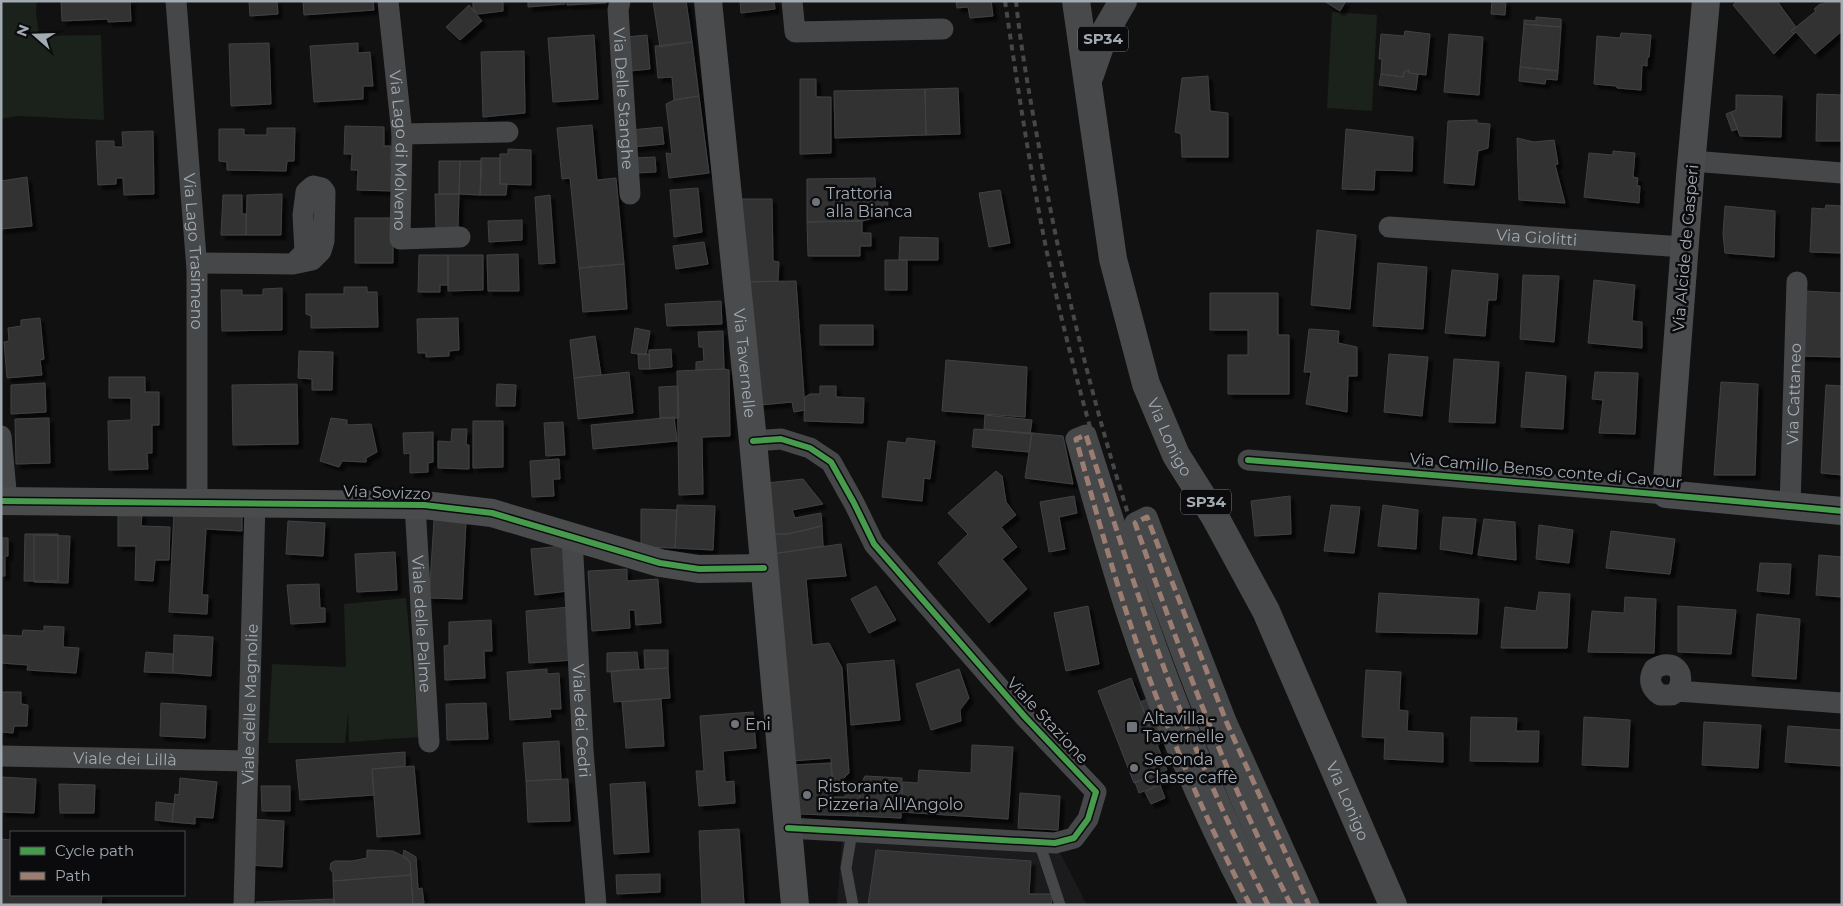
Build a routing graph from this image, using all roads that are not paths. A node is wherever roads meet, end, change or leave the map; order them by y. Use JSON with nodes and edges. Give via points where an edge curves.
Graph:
{"nodes":[{"id":1,"x":176,"y":1,"type":"edge"},
{"id":2,"x":388,"y":1,"type":"edge"},
{"id":3,"x":620,"y":1,"type":"edge"},
{"id":4,"x":708,"y":1,"type":"edge"},
{"id":5,"x":792,"y":1,"type":"edge"},
{"id":6,"x":1076,"y":1,"type":"edge"},
{"id":7,"x":1123,"y":1,"type":"edge"},
{"id":8,"x":1706,"y":1,"type":"edge"},
{"id":9,"x":943,"y":28,"type":"dead end"},
{"id":10,"x":711,"y":32,"type":"junction"},
{"id":11,"x":725,"y":56,"type":"dead end"},
{"id":12,"x":1088,"y":79,"type":"junction"},
{"id":13,"x":508,"y":132,"type":"dead end"},
{"id":14,"x":402,"y":134,"type":"junction"},
{"id":15,"x":735,"y":154,"type":"dead end"},
{"id":16,"x":1692,"y":161,"type":"junction"},
{"id":17,"x":1842,"y":173,"type":"edge"},
{"id":18,"x":727,"y":186,"type":"junction"},
{"id":19,"x":630,"y":194,"type":"dead end"},
{"id":20,"x":1389,"y":228,"type":"dead end"},
{"id":21,"x":460,"y":237,"type":"dead end"},
{"id":22,"x":1684,"y":247,"type":"junction"},
{"id":23,"x":196,"y":263,"type":"junction"},
{"id":24,"x":293,"y":264,"type":"dead end"},
{"id":25,"x":1797,"y":282,"type":"dead end"},
{"id":26,"x":1,"y":436,"type":"edge"},
{"id":27,"x":753,"y":441,"type":"junction"},
{"id":28,"x":1248,"y":460,"type":"dead end"},
{"id":29,"x":1666,"y":494,"type":"junction"},
{"id":30,"x":4,"y":501,"type":"edge"},
{"id":31,"x":197,"y":502,"type":"junction"},
{"id":32,"x":255,"y":503,"type":"junction"},
{"id":33,"x":415,"y":505,"type":"junction"},
{"id":34,"x":1790,"y":506,"type":"junction"},
{"id":35,"x":1842,"y":511,"type":"edge"},
{"id":36,"x":572,"y":537,"type":"junction"},
{"id":37,"x":764,"y":568,"type":"junction"},
{"id":38,"x":1677,"y":691,"type":"dead end"},
{"id":39,"x":1842,"y":703,"type":"edge"},
{"id":40,"x":428,"y":742,"type":"dead end"},
{"id":41,"x":1,"y":756,"type":"edge"},
{"id":42,"x":248,"y":761,"type":"junction"},
{"id":43,"x":852,"y":832,"type":"junction"},
{"id":44,"x":788,"y":834,"type":"junction"},
{"id":45,"x":1039,"y":842,"type":"junction"},
{"id":46,"x":244,"y":905,"type":"edge"},
{"id":47,"x":596,"y":905,"type":"edge"},
{"id":48,"x":778,"y":905,"type":"edge"},
{"id":49,"x":795,"y":905,"type":"edge"},
{"id":50,"x":853,"y":905,"type":"edge"},
{"id":51,"x":1060,"y":905,"type":"edge"},
{"id":52,"x":1250,"y":905,"type":"edge"},
{"id":53,"x":1268,"y":905,"type":"edge"},
{"id":54,"x":1291,"y":905,"type":"edge"},
{"id":55,"x":1309,"y":905,"type":"edge"},
{"id":56,"x":1393,"y":905,"type":"edge"}],
"edges":[{"from":1,"to":23,"type":"street","name":"Via Lago Trasimeno"},
{"from":2,"to":14,"type":"street","name":"Via Lago di Molveno"},
{"from":3,"to":19,"type":"street","name":"Via Delle Stanghe"},
{"from":4,"to":10,"type":"street","name":"Via Tavernelle"},
{"from":5,"to":9,"type":"street","via":[[790,38]]},
{"from":6,"to":12,"type":"main road","name":"Via Lonigo","number":"SP34"},
{"from":7,"to":12,"type":"main road","name":"Via Lonigo","number":"SP34","via":[[1105,32]]},
{"from":8,"to":16,"type":"street","name":"Via Alcide de Gasperi"},
{"from":10,"to":11,"type":"lane"},
{"from":10,"to":18,"type":"street","name":"Via Tavernelle"},
{"from":12,"to":56,"type":"main road","name":"Via Lonigo","number":"SP34","via":[[1113,259],[1146,384],[1176,455],[1215,517],[1266,611]]},
{"from":13,"to":14,"type":"street"},
{"from":14,"to":21,"type":"street","name":"Via Lago di Molveno","via":[[400,239]]},
{"from":15,"to":18,"type":"lane","via":[[737,172]]},
{"from":16,"to":17,"type":"street"},
{"from":16,"to":22,"type":"street","name":"Via Alcide de Gasperi"},
{"from":18,"to":27,"type":"street","name":"Via Tavernelle"},
{"from":20,"to":22,"type":"street","name":"Via Giolitti"},
{"from":22,"to":29,"type":"street","name":"Via Alcide de Gasperi"},
{"from":23,"to":24,"type":"street"},
{"from":23,"to":31,"type":"street","name":"Via Lago Trasimeno"},
{"from":25,"to":34,"type":"street","name":"Via Cattaneo"},
{"from":26,"to":30,"type":"street"},
{"from":27,"to":37,"type":"street","name":"Via Tavernelle"},
{"from":27,"to":45,"type":"street","name":"Viale Stazione","via":[[780,439],[810,448],[831,462],[874,544],[1025,717],[1096,792],[1088,819],[1074,838],[1055,843]]},
{"from":28,"to":29,"type":"street","name":"Via Camillo Benso conte di Cavour"},
{"from":29,"to":34,"type":"street","name":"Via Camillo Benso conte di Cavour"},
{"from":30,"to":31,"type":"street","name":"Via Sovizzo"},
{"from":31,"to":32,"type":"street","name":"Via Sovizzo"},
{"from":32,"to":33,"type":"street","name":"Via Sovizzo"},
{"from":32,"to":42,"type":"street","name":"Viale delle Magnolie"},
{"from":33,"to":36,"type":"street","name":"Via Sovizzo","via":[[492,513]]},
{"from":33,"to":40,"type":"street","name":"Viale delle Palme"},
{"from":34,"to":35,"type":"street","name":"Via Camillo Benso conte di Cavour"},
{"from":36,"to":37,"type":"street","name":"Via Sovizzo","via":[[660,563],[699,569]]},
{"from":36,"to":47,"type":"street","name":"Viale dei Cedri","via":[[583,750]]},
{"from":37,"to":44,"type":"street","name":"Via Tavernelle"},
{"from":38,"to":39,"type":"street"},
{"from":41,"to":42,"type":"street","name":"Viale dei Lillà"},
{"from":42,"to":46,"type":"street","name":"Viale delle Magnolie"},
{"from":43,"to":44,"type":"street","name":"Viale Stazione"},
{"from":43,"to":45,"type":"street","name":"Viale Stazione"},
{"from":43,"to":50,"type":"lane","via":[[846,868]]},
{"from":44,"to":48,"type":"street"},
{"from":44,"to":49,"type":"street","name":"Via Tavernelle"},
{"from":45,"to":51,"type":"lane"},
{"from":52,"to":53,"type":"street","via":[[1172,735],[1128,615],[1076,439],[1086,435],[1131,578],[1185,722]]},
{"from":54,"to":55,"type":"street","via":[[1216,743],[1170,627],[1135,523],[1147,517],[1226,721]]}]}
